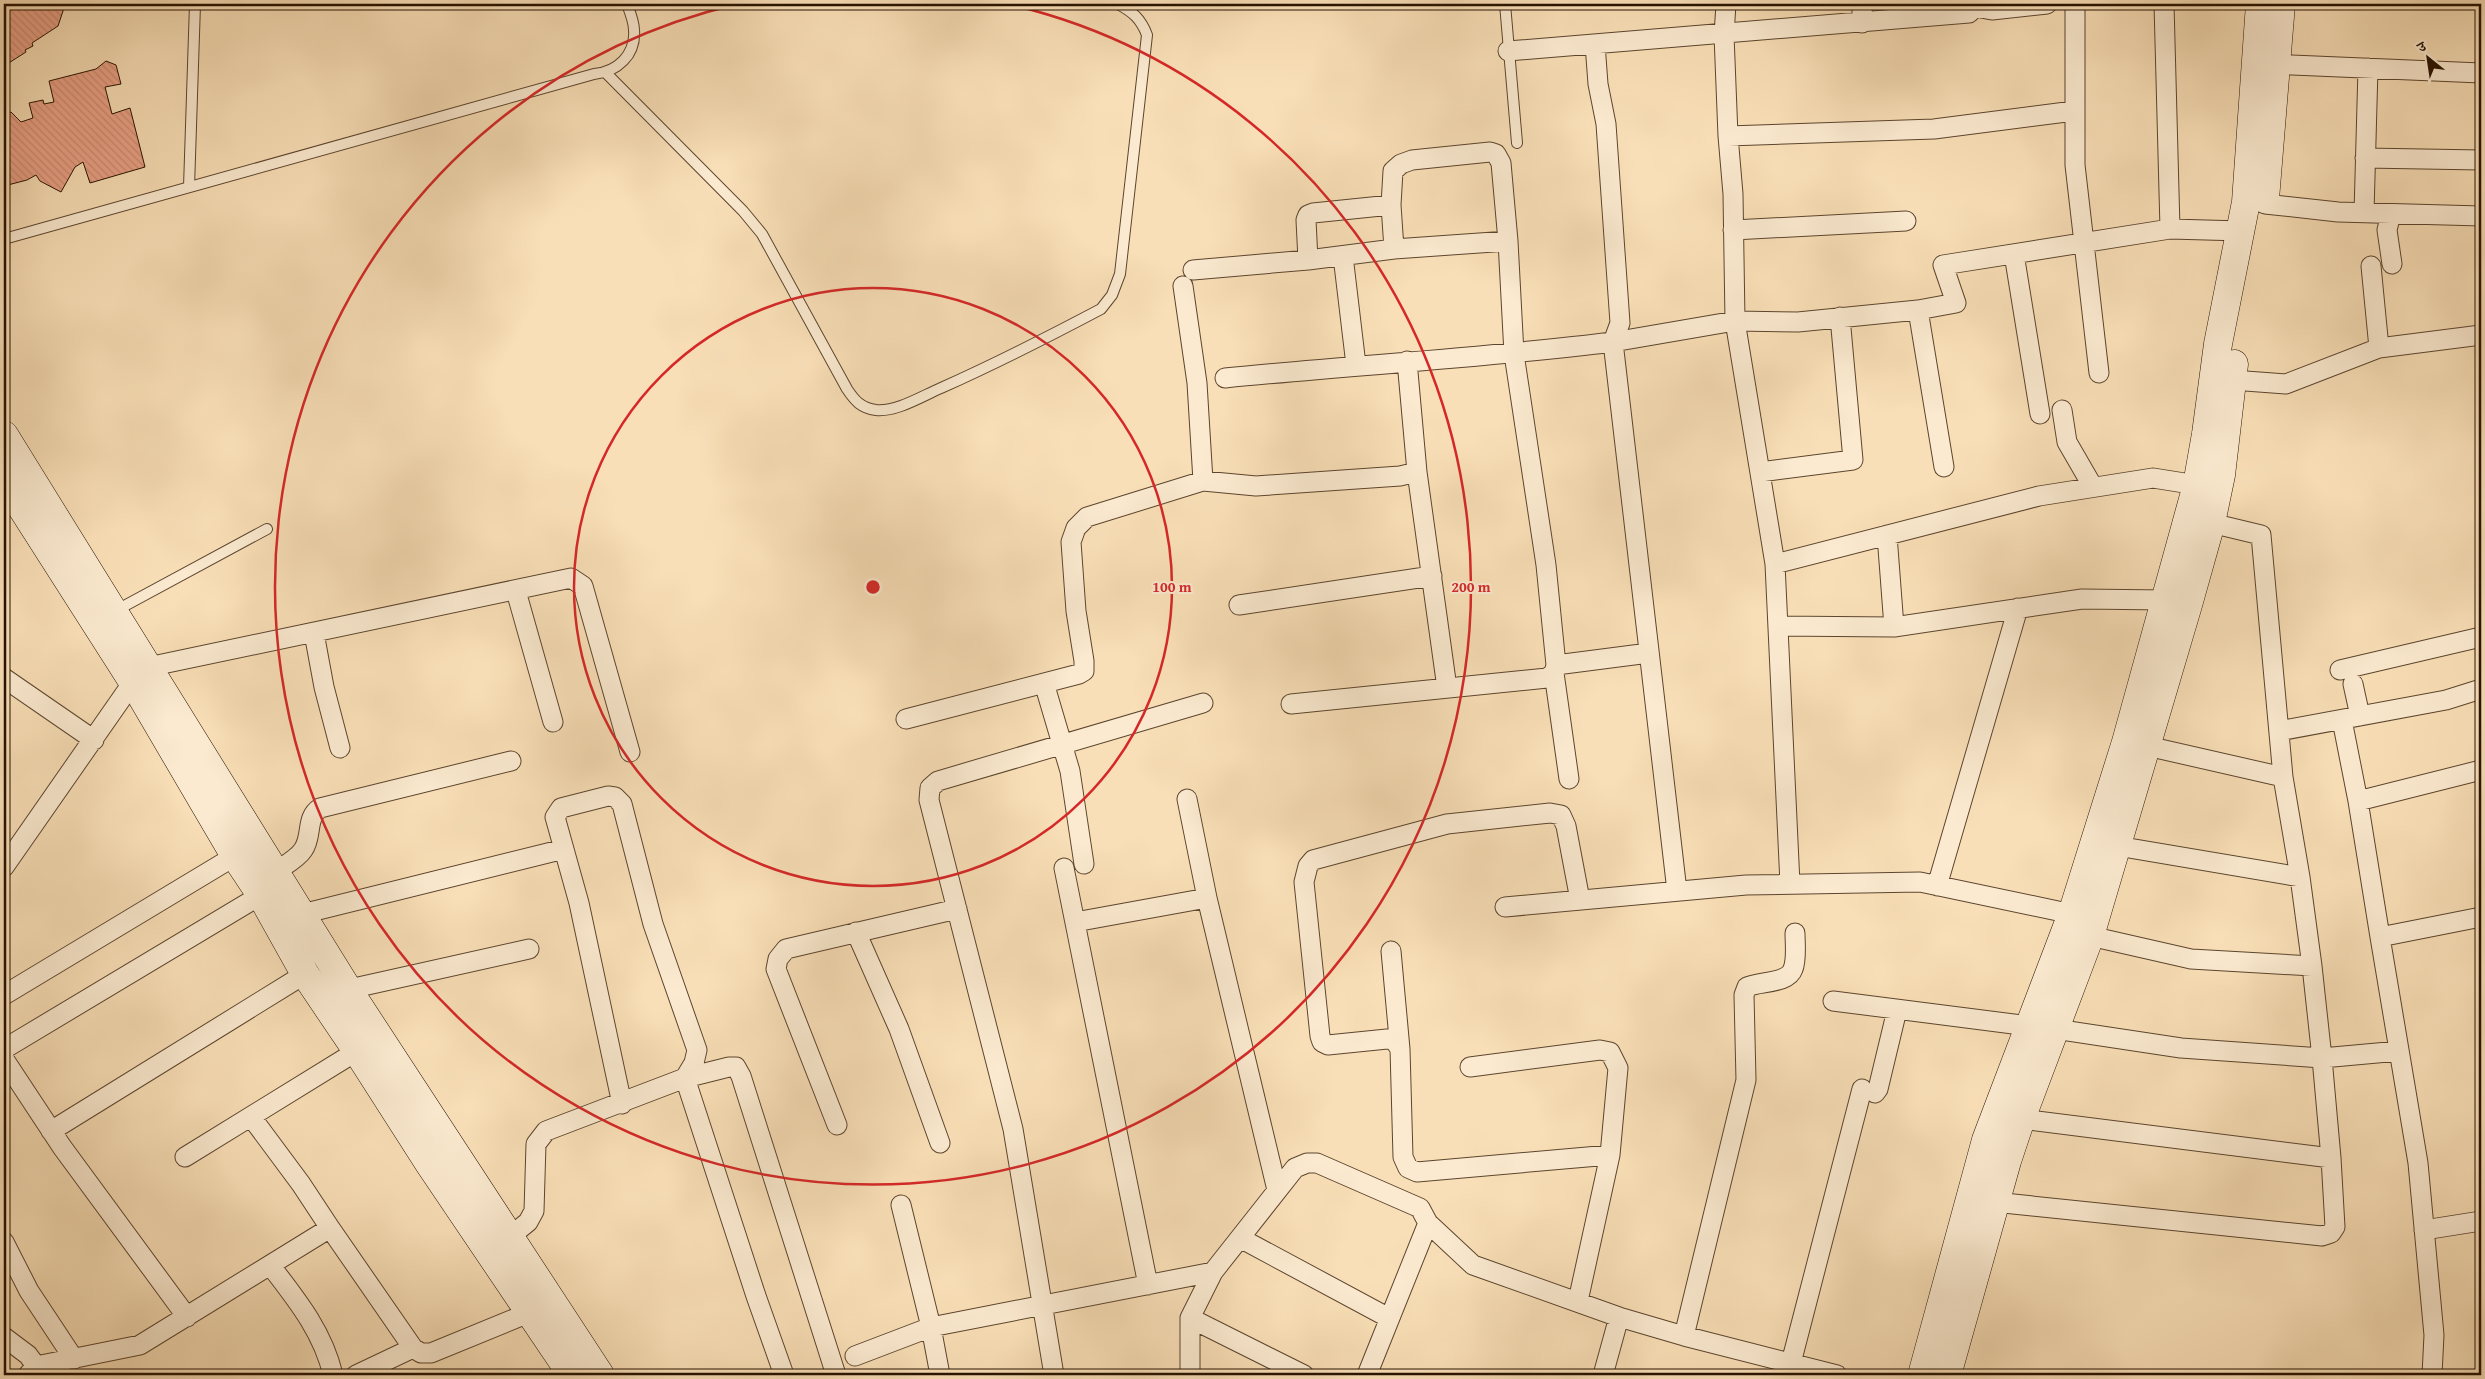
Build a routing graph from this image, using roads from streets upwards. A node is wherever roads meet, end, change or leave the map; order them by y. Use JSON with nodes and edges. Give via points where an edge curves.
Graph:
{"nodes":[{"id":1,"x":1726,"y":4,"type":"edge"},
{"id":2,"x":1862,"y":4,"type":"edge"},
{"id":3,"x":2047,"y":4,"type":"edge"},
{"id":4,"x":2074,"y":4,"type":"edge"},
{"id":5,"x":2164,"y":4,"type":"edge"},
{"id":6,"x":2260,"y":4,"type":"edge"},
{"id":7,"x":2281,"y":4,"type":"edge"},
{"id":8,"x":1974,"y":5,"type":"edge"},
{"id":9,"x":1862,"y":23,"type":"junction"},
{"id":10,"x":1724,"y":35,"type":"junction"},
{"id":11,"x":1595,"y":44,"type":"junction"},
{"id":12,"x":1508,"y":51,"type":"road end"},
{"id":13,"x":2267,"y":64,"type":"junction"},
{"id":14,"x":2368,"y":68,"type":"junction"},
{"id":15,"x":2481,"y":72,"type":"edge"},
{"id":16,"x":2074,"y":111,"type":"junction"},
{"id":17,"x":1728,"y":136,"type":"junction"},
{"id":18,"x":2366,"y":158,"type":"junction"},
{"id":19,"x":2481,"y":160,"type":"edge"},
{"id":20,"x":2265,"y":204,"type":"junction"},
{"id":21,"x":1391,"y":205,"type":"junction"},
{"id":22,"x":2364,"y":213,"type":"junction"},
{"id":23,"x":2391,"y":214,"type":"junction"},
{"id":24,"x":2481,"y":216,"type":"edge"},
{"id":25,"x":1906,"y":221,"type":"dead end"},
{"id":26,"x":2170,"y":229,"type":"junction"},
{"id":27,"x":1734,"y":230,"type":"junction"},
{"id":28,"x":2242,"y":231,"type":"junction"},
{"id":29,"x":1508,"y":241,"type":"junction"},
{"id":30,"x":2086,"y":242,"type":"junction"},
{"id":31,"x":1394,"y":249,"type":"junction"},
{"id":32,"x":2014,"y":254,"type":"junction"},
{"id":33,"x":1343,"y":256,"type":"junction"},
{"id":34,"x":1308,"y":260,"type":"junction"},
{"id":35,"x":2392,"y":264,"type":"dead end"},
{"id":36,"x":2371,"y":266,"type":"dead end"},
{"id":37,"x":1194,"y":270,"type":"dead end"},
{"id":38,"x":1183,"y":286,"type":"dead end"},
{"id":39,"x":1918,"y":310,"type":"junction"},
{"id":40,"x":1840,"y":317,"type":"junction"},
{"id":41,"x":1735,"y":321,"type":"junction"},
{"id":42,"x":2481,"y":335,"type":"edge"},
{"id":43,"x":1613,"y":342,"type":"junction"},
{"id":44,"x":2379,"y":348,"type":"junction"},
{"id":45,"x":1514,"y":354,"type":"junction"},
{"id":46,"x":1407,"y":361,"type":"junction"},
{"id":47,"x":1356,"y":365,"type":"junction"},
{"id":48,"x":2099,"y":373,"type":"dead end"},
{"id":49,"x":1225,"y":378,"type":"dead end"},
{"id":50,"x":2232,"y":380,"type":"junction"},
{"id":51,"x":2062,"y":410,"type":"dead end"},
{"id":52,"x":2040,"y":414,"type":"dead end"},
{"id":53,"x":4,"y":434,"type":"edge"},
{"id":54,"x":1944,"y":467,"type":"dead end"},
{"id":55,"x":1417,"y":472,"type":"junction"},
{"id":56,"x":1760,"y":472,"type":"junction"},
{"id":57,"x":4,"y":480,"type":"edge"},
{"id":58,"x":1203,"y":480,"type":"junction"},
{"id":59,"x":2197,"y":485,"type":"junction"},
{"id":60,"x":2093,"y":487,"type":"junction"},
{"id":61,"x":2211,"y":523,"type":"junction"},
{"id":62,"x":1887,"y":536,"type":"junction"},
{"id":63,"x":1775,"y":564,"type":"junction"},
{"id":64,"x":1432,"y":576,"type":"junction"},
{"id":65,"x":516,"y":590,"type":"junction"},
{"id":66,"x":2166,"y":600,"type":"junction"},
{"id":67,"x":1239,"y":604,"type":"dead end"},
{"id":68,"x":2018,"y":608,"type":"junction"},
{"id":69,"x":1778,"y":626,"type":"junction"},
{"id":70,"x":1894,"y":627,"type":"junction"},
{"id":71,"x":314,"y":633,"type":"junction"},
{"id":72,"x":2481,"y":637,"type":"edge"},
{"id":73,"x":1649,"y":653,"type":"junction"},
{"id":74,"x":1555,"y":669,"type":"junction"},
{"id":75,"x":2340,"y":670,"type":"dead end"},
{"id":76,"x":141,"y":674,"type":"junction"},
{"id":77,"x":4,"y":678,"type":"edge"},
{"id":78,"x":1044,"y":683,"type":"junction"},
{"id":79,"x":2353,"y":684,"type":"dead end"},
{"id":80,"x":1447,"y":688,"type":"junction"},
{"id":81,"x":2481,"y":689,"type":"edge"},
{"id":82,"x":1203,"y":704,"type":"dead end"},
{"id":83,"x":1291,"y":704,"type":"dead end"},
{"id":84,"x":2360,"y":716,"type":"junction"},
{"id":85,"x":906,"y":719,"type":"dead end"},
{"id":86,"x":2342,"y":720,"type":"junction"},
{"id":87,"x":553,"y":722,"type":"dead end"},
{"id":88,"x":2279,"y":731,"type":"junction"},
{"id":89,"x":94,"y":740,"type":"junction"},
{"id":90,"x":1061,"y":745,"type":"junction"},
{"id":91,"x":2147,"y":746,"type":"junction"},
{"id":92,"x":340,"y":748,"type":"dead end"},
{"id":93,"x":630,"y":752,"type":"dead end"},
{"id":94,"x":511,"y":760,"type":"dead end"},
{"id":95,"x":2481,"y":770,"type":"edge"},
{"id":96,"x":2282,"y":777,"type":"junction"},
{"id":97,"x":1569,"y":779,"type":"dead end"},
{"id":98,"x":1187,"y":799,"type":"dead end"},
{"id":99,"x":2358,"y":801,"type":"junction"},
{"id":100,"x":2117,"y":846,"type":"junction"},
{"id":101,"x":564,"y":849,"type":"junction"},
{"id":102,"x":235,"y":856,"type":"junction"},
{"id":103,"x":1084,"y":864,"type":"dead end"},
{"id":104,"x":4,"y":867,"type":"edge"},
{"id":105,"x":1064,"y":868,"type":"dead end"},
{"id":106,"x":275,"y":872,"type":"junction"},
{"id":107,"x":2300,"y":876,"type":"junction"},
{"id":108,"x":1790,"y":884,"type":"junction"},
{"id":109,"x":1937,"y":886,"type":"junction"},
{"id":110,"x":1677,"y":891,"type":"junction"},
{"id":111,"x":261,"y":895,"type":"junction"},
{"id":112,"x":1207,"y":898,"type":"junction"},
{"id":113,"x":1580,"y":900,"type":"junction"},
{"id":114,"x":1504,"y":907,"type":"dead end"},
{"id":115,"x":957,"y":909,"type":"junction"},
{"id":116,"x":302,"y":914,"type":"junction"},
{"id":117,"x":2072,"y":914,"type":"junction"},
{"id":118,"x":2481,"y":918,"type":"edge"},
{"id":119,"x":1075,"y":922,"type":"junction"},
{"id":120,"x":856,"y":932,"type":"junction"},
{"id":121,"x":1795,"y":933,"type":"dead end"},
{"id":122,"x":2090,"y":936,"type":"junction"},
{"id":123,"x":2380,"y":937,"type":"junction"},
{"id":124,"x":529,"y":949,"type":"dead end"},
{"id":125,"x":1391,"y":951,"type":"dead end"},
{"id":126,"x":2312,"y":966,"type":"junction"},
{"id":127,"x":306,"y":974,"type":"junction"},
{"id":128,"x":347,"y":988,"type":"junction"},
{"id":129,"x":4,"y":995,"type":"edge"},
{"id":130,"x":321,"y":998,"type":"junction"},
{"id":131,"x":1834,"y":1001,"type":"dead end"},
{"id":132,"x":1897,"y":1010,"type":"junction"},
{"id":133,"x":2042,"y":1028,"type":"junction"},
{"id":134,"x":4,"y":1048,"type":"edge"},
{"id":135,"x":1400,"y":1049,"type":"junction"},
{"id":136,"x":357,"y":1051,"type":"junction"},
{"id":137,"x":2399,"y":1051,"type":"junction"},
{"id":138,"x":2322,"y":1058,"type":"junction"},
{"id":139,"x":4,"y":1059,"type":"edge"},
{"id":140,"x":1470,"y":1067,"type":"dead end"},
{"id":141,"x":685,"y":1078,"type":"junction"},
{"id":142,"x":622,"y":1104,"type":"junction"},
{"id":143,"x":252,"y":1118,"type":"junction"},
{"id":144,"x":2021,"y":1119,"type":"junction"},
{"id":145,"x":837,"y":1125,"type":"dead end"},
{"id":146,"x":51,"y":1130,"type":"junction"},
{"id":147,"x":940,"y":1143,"type":"dead end"},
{"id":148,"x":1610,"y":1155,"type":"junction"},
{"id":149,"x":185,"y":1157,"type":"dead end"},
{"id":150,"x":2331,"y":1158,"type":"junction"},
{"id":151,"x":1277,"y":1190,"type":"junction"},
{"id":152,"x":1994,"y":1202,"type":"junction"},
{"id":153,"x":902,"y":1205,"type":"dead end"},
{"id":154,"x":2481,"y":1221,"type":"edge"},
{"id":155,"x":1428,"y":1223,"type":"junction"},
{"id":156,"x":330,"y":1228,"type":"junction"},
{"id":157,"x":2424,"y":1230,"type":"junction"},
{"id":158,"x":1240,"y":1238,"type":"junction"},
{"id":159,"x":4,"y":1242,"type":"edge"},
{"id":160,"x":500,"y":1244,"type":"junction"},
{"id":161,"x":270,"y":1265,"type":"junction"},
{"id":162,"x":1213,"y":1272,"type":"junction"},
{"id":163,"x":1148,"y":1285,"type":"junction"},
{"id":164,"x":1578,"y":1301,"type":"junction"},
{"id":165,"x":1040,"y":1305,"type":"junction"},
{"id":166,"x":531,"y":1312,"type":"junction"},
{"id":167,"x":187,"y":1317,"type":"junction"},
{"id":168,"x":1619,"y":1317,"type":"junction"},
{"id":169,"x":1190,"y":1318,"type":"junction"},
{"id":170,"x":1389,"y":1318,"type":"junction"},
{"id":171,"x":931,"y":1328,"type":"junction"},
{"id":172,"x":1684,"y":1336,"type":"junction"},
{"id":173,"x":4,"y":1337,"type":"edge"},
{"id":174,"x":413,"y":1348,"type":"junction"},
{"id":175,"x":855,"y":1356,"type":"dead end"},
{"id":176,"x":74,"y":1359,"type":"junction"},
{"id":177,"x":1791,"y":1363,"type":"junction"},
{"id":178,"x":32,"y":1371,"type":"edge"},
{"id":179,"x":333,"y":1375,"type":"edge"},
{"id":180,"x":356,"y":1375,"type":"edge"},
{"id":181,"x":572,"y":1375,"type":"edge"},
{"id":182,"x":600,"y":1375,"type":"edge"},
{"id":183,"x":784,"y":1375,"type":"edge"},
{"id":184,"x":836,"y":1375,"type":"edge"},
{"id":185,"x":940,"y":1375,"type":"edge"},
{"id":186,"x":1054,"y":1375,"type":"edge"},
{"id":187,"x":1190,"y":1375,"type":"edge"},
{"id":188,"x":1304,"y":1375,"type":"edge"},
{"id":189,"x":1367,"y":1375,"type":"edge"},
{"id":190,"x":1603,"y":1375,"type":"edge"},
{"id":191,"x":1837,"y":1375,"type":"edge"},
{"id":192,"x":1922,"y":1375,"type":"edge"},
{"id":193,"x":1947,"y":1375,"type":"edge"},
{"id":194,"x":2432,"y":1375,"type":"edge"}],
"edges":[{"from":1,"to":10,"type":"street"},
{"from":2,"to":9,"type":"street"},
{"from":3,"to":8,"type":"street","via":[[1992,10]]},
{"from":4,"to":16,"type":"street"},
{"from":5,"to":26,"type":"street"},
{"from":6,"to":13,"type":"street"},
{"from":7,"to":13,"type":"street"},
{"from":8,"to":9,"type":"street","via":[[1969,13]]},
{"from":9,"to":10,"type":"street"},
{"from":10,"to":11,"type":"street"},
{"from":10,"to":17,"type":"street"},
{"from":11,"to":12,"type":"street"},
{"from":11,"to":43,"type":"street","via":[[1606,124],[1620,323]]},
{"from":13,"to":14,"type":"street"},
{"from":13,"to":20,"type":"street"},
{"from":13,"to":28,"type":"street"},
{"from":14,"to":15,"type":"street"},
{"from":14,"to":18,"type":"street"},
{"from":16,"to":17,"type":"street","via":[[1934,129]]},
{"from":16,"to":30,"type":"street","via":[[2075,165]]},
{"from":17,"to":27,"type":"street"},
{"from":18,"to":19,"type":"street"},
{"from":18,"to":22,"type":"street"},
{"from":20,"to":22,"type":"street"},
{"from":20,"to":50,"type":"street"},
{"from":21,"to":29,"type":"street","via":[[1392,171],[1401,164],[1490,152],[1496,154],[1501,163]]},
{"from":21,"to":31,"type":"street"},
{"from":21,"to":34,"type":"street","via":[[1308,215]]},
{"from":22,"to":23,"type":"street"},
{"from":23,"to":24,"type":"street"},
{"from":23,"to":35,"type":"street","via":[[2387,230]]},
{"from":25,"to":27,"type":"street"},
{"from":26,"to":28,"type":"street"},
{"from":26,"to":30,"type":"street"},
{"from":27,"to":41,"type":"street"},
{"from":28,"to":59,"type":"street","via":[[2218,344]]},
{"from":29,"to":31,"type":"street"},
{"from":29,"to":45,"type":"street"},
{"from":30,"to":32,"type":"street"},
{"from":30,"to":48,"type":"street"},
{"from":31,"to":33,"type":"street"},
{"from":32,"to":39,"type":"street","via":[[1943,265],[1956,303]]},
{"from":32,"to":52,"type":"street"},
{"from":33,"to":34,"type":"street"},
{"from":33,"to":47,"type":"street"},
{"from":34,"to":37,"type":"street"},
{"from":36,"to":44,"type":"street"},
{"from":38,"to":58,"type":"street","via":[[1197,384]]},
{"from":39,"to":40,"type":"street"},
{"from":39,"to":54,"type":"street"},
{"from":40,"to":41,"type":"street","via":[[1798,322]]},
{"from":40,"to":56,"type":"street","via":[[1853,460]]},
{"from":41,"to":43,"type":"street"},
{"from":41,"to":56,"type":"street"},
{"from":42,"to":44,"type":"street"},
{"from":43,"to":45,"type":"street"},
{"from":43,"to":73,"type":"street"},
{"from":44,"to":50,"type":"street","via":[[2286,384]]},
{"from":45,"to":46,"type":"street"},
{"from":45,"to":74,"type":"street","via":[[1546,565]]},
{"from":46,"to":47,"type":"street"},
{"from":46,"to":55,"type":"street"},
{"from":47,"to":49,"type":"street"},
{"from":50,"to":61,"type":"street","via":[[2221,475]]},
{"from":51,"to":60,"type":"street","via":[[2067,442]]},
{"from":53,"to":76,"type":"street","via":[[115,611]]},
{"from":55,"to":58,"type":"street","via":[[1400,476],[1256,486]]},
{"from":55,"to":64,"type":"street"},
{"from":56,"to":63,"type":"street"},
{"from":57,"to":76,"type":"street"},
{"from":58,"to":78,"type":"street","via":[[1087,517],[1076,528],[1071,542],[1071,558],[1084,671]]},
{"from":59,"to":60,"type":"street","via":[[2152,478]]},
{"from":59,"to":66,"type":"street"},
{"from":60,"to":62,"type":"street","via":[[2039,496]]},
{"from":61,"to":88,"type":"street","via":[[2261,535]]},
{"from":61,"to":91,"type":"street"},
{"from":62,"to":63,"type":"street"},
{"from":62,"to":70,"type":"street"},
{"from":63,"to":69,"type":"street"},
{"from":64,"to":67,"type":"street"},
{"from":64,"to":80,"type":"street"},
{"from":65,"to":71,"type":"street"},
{"from":65,"to":87,"type":"street"},
{"from":65,"to":93,"type":"street","via":[[571,578],[583,586]]},
{"from":66,"to":68,"type":"street","via":[[2082,599]]},
{"from":66,"to":117,"type":"street"},
{"from":68,"to":70,"type":"street"},
{"from":68,"to":109,"type":"street"},
{"from":69,"to":70,"type":"street"},
{"from":69,"to":108,"type":"street"},
{"from":71,"to":76,"type":"street"},
{"from":71,"to":92,"type":"street"},
{"from":72,"to":75,"type":"street"},
{"from":73,"to":74,"type":"street"},
{"from":73,"to":110,"type":"street"},
{"from":74,"to":80,"type":"street","via":[[1547,678]]},
{"from":74,"to":97,"type":"street"},
{"from":76,"to":89,"type":"street"},
{"from":76,"to":102,"type":"street"},
{"from":76,"to":106,"type":"street"},
{"from":77,"to":89,"type":"street"},
{"from":78,"to":85,"type":"street"},
{"from":78,"to":90,"type":"street"},
{"from":79,"to":84,"type":"street"},
{"from":80,"to":83,"type":"street"},
{"from":81,"to":84,"type":"street","via":[[2446,700]]},
{"from":82,"to":90,"type":"street"},
{"from":84,"to":86,"type":"street"},
{"from":86,"to":88,"type":"street"},
{"from":86,"to":99,"type":"street"},
{"from":88,"to":96,"type":"street"},
{"from":89,"to":104,"type":"street"},
{"from":90,"to":103,"type":"street","via":[[1070,771]]},
{"from":90,"to":115,"type":"street","via":[[938,781],[930,788],[929,800]]},
{"from":91,"to":96,"type":"street"},
{"from":91,"to":100,"type":"street"},
{"from":94,"to":106,"type":"street","via":[[320,808],[313,812],[303,851]]},
{"from":95,"to":99,"type":"street"},
{"from":96,"to":107,"type":"street"},
{"from":98,"to":112,"type":"street"},
{"from":99,"to":123,"type":"street"},
{"from":100,"to":107,"type":"street"},
{"from":100,"to":122,"type":"street"},
{"from":101,"to":116,"type":"street"},
{"from":101,"to":141,"type":"street","via":[[555,816],[558,810],[608,796],[619,800],[653,924],[697,1050]]},
{"from":101,"to":142,"type":"street","via":[[579,903]]},
{"from":102,"to":111,"type":"street"},
{"from":102,"to":129,"type":"street"},
{"from":105,"to":119,"type":"street"},
{"from":106,"to":116,"type":"street"},
{"from":107,"to":126,"type":"street"},
{"from":108,"to":109,"type":"street","via":[[1920,882]]},
{"from":108,"to":110,"type":"street"},
{"from":109,"to":117,"type":"street"},
{"from":110,"to":113,"type":"street"},
{"from":111,"to":127,"type":"street"},
{"from":111,"to":134,"type":"street"},
{"from":112,"to":119,"type":"street"},
{"from":112,"to":151,"type":"street"},
{"from":113,"to":114,"type":"street"},
{"from":113,"to":135,"type":"street","via":[[1566,826],[1561,815],[1550,813],[1447,824],[1312,860],[1304,882],[1322,1042],[1328,1045],[1387,1038],[1394,1040]]},
{"from":115,"to":120,"type":"street"},
{"from":115,"to":165,"type":"street","via":[[1013,1129]]},
{"from":116,"to":128,"type":"street"},
{"from":117,"to":133,"type":"street"},
{"from":118,"to":123,"type":"street"},
{"from":119,"to":163,"type":"street"},
{"from":120,"to":145,"type":"street","via":[[786,949],[778,959],[776,969]]},
{"from":120,"to":147,"type":"street","via":[[899,1029]]},
{"from":121,"to":172,"type":"street","via":[[1794,968],[1790,974],[1747,987],[1744,995],[1746,1080]]},
{"from":122,"to":126,"type":"street","via":[[2191,959]]},
{"from":122,"to":133,"type":"street"},
{"from":123,"to":137,"type":"street"},
{"from":124,"to":128,"type":"street"},
{"from":125,"to":135,"type":"street"},
{"from":126,"to":138,"type":"street"},
{"from":127,"to":130,"type":"street"},
{"from":127,"to":146,"type":"street"},
{"from":128,"to":130,"type":"street"},
{"from":128,"to":160,"type":"street"},
{"from":130,"to":136,"type":"street"},
{"from":131,"to":132,"type":"street"},
{"from":132,"to":133,"type":"street"},
{"from":132,"to":177,"type":"street","via":[[1878,1089],[1869,1091]]},
{"from":133,"to":138,"type":"street","via":[[2181,1048]]},
{"from":133,"to":144,"type":"street"},
{"from":133,"to":192,"type":"street","via":[[1986,1140]]},
{"from":135,"to":148,"type":"street","via":[[1404,1157],[1408,1168],[1417,1172]]},
{"from":136,"to":143,"type":"street"},
{"from":136,"to":160,"type":"street","via":[[430,1165]]},
{"from":137,"to":138,"type":"street"},
{"from":137,"to":157,"type":"street","via":[[2418,1163]]},
{"from":138,"to":150,"type":"street"},
{"from":139,"to":146,"type":"street"},
{"from":140,"to":148,"type":"street","via":[[1600,1050],[1610,1052],[1618,1068]]},
{"from":141,"to":142,"type":"street"},
{"from":141,"to":183,"type":"street"},
{"from":141,"to":184,"type":"street","via":[[729,1067],[736,1067],[742,1076]]},
{"from":142,"to":160,"type":"street","via":[[546,1131],[536,1144],[534,1211],[528,1222]]},
{"from":143,"to":149,"type":"street"},
{"from":143,"to":156,"type":"street","via":[[302,1184]]},
{"from":144,"to":150,"type":"street"},
{"from":144,"to":152,"type":"street"},
{"from":146,"to":167,"type":"street"},
{"from":148,"to":164,"type":"street"},
{"from":150,"to":152,"type":"street","via":[[2335,1226],[2331,1233],[2322,1236]]},
{"from":151,"to":155,"type":"street","via":[[1295,1168],[1317,1163],[1420,1208]]},
{"from":151,"to":158,"type":"street"},
{"from":152,"to":193,"type":"street"},
{"from":153,"to":171,"type":"street"},
{"from":154,"to":157,"type":"street"},
{"from":155,"to":164,"type":"street","via":[[1473,1265]]},
{"from":155,"to":170,"type":"street"},
{"from":156,"to":161,"type":"street"},
{"from":156,"to":174,"type":"street"},
{"from":157,"to":194,"type":"street","via":[[2434,1335]]},
{"from":158,"to":162,"type":"street"},
{"from":158,"to":170,"type":"street"},
{"from":159,"to":176,"type":"street","via":[[29,1291]]},
{"from":160,"to":166,"type":"street"},
{"from":160,"to":182,"type":"street"},
{"from":161,"to":167,"type":"street"},
{"from":161,"to":179,"type":"street","via":[[305,1309],[327,1351]]},
{"from":162,"to":163,"type":"street"},
{"from":162,"to":169,"type":"street"},
{"from":163,"to":165,"type":"street"},
{"from":164,"to":168,"type":"street"},
{"from":165,"to":171,"type":"street"},
{"from":165,"to":186,"type":"street"},
{"from":166,"to":174,"type":"street","via":[[431,1353]]},
{"from":166,"to":181,"type":"street"},
{"from":167,"to":176,"type":"street","via":[[140,1345]]},
{"from":168,"to":172,"type":"street"},
{"from":168,"to":190,"type":"street"},
{"from":169,"to":187,"type":"street"},
{"from":169,"to":188,"type":"street"},
{"from":170,"to":189,"type":"street"},
{"from":171,"to":175,"type":"street"},
{"from":171,"to":185,"type":"street"},
{"from":172,"to":177,"type":"street"},
{"from":173,"to":178,"type":"street","via":[[28,1355]]},
{"from":174,"to":180,"type":"street"},
{"from":176,"to":178,"type":"street"},
{"from":177,"to":191,"type":"street"}]}
